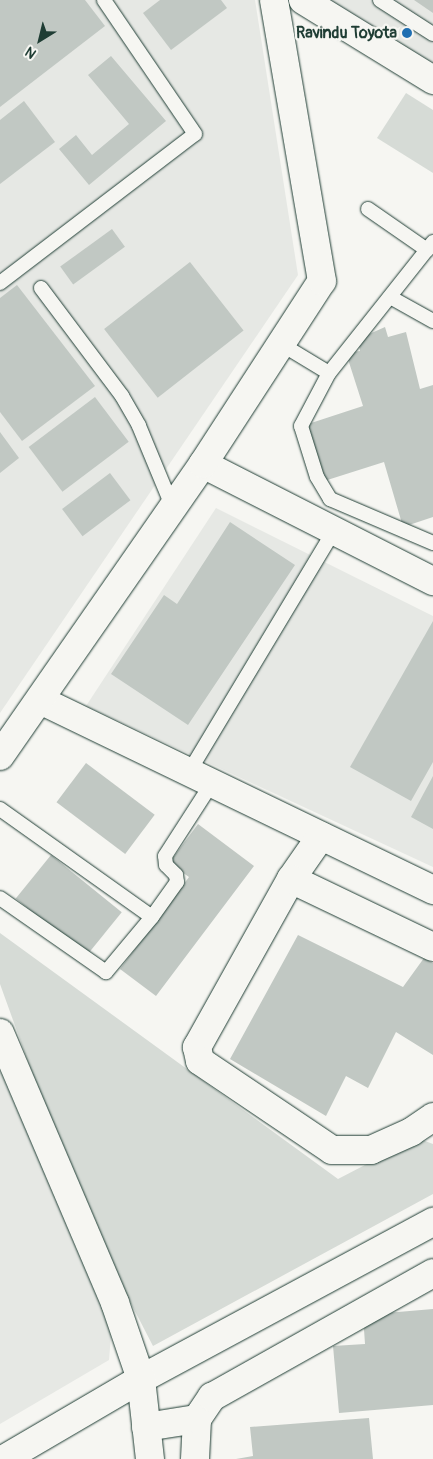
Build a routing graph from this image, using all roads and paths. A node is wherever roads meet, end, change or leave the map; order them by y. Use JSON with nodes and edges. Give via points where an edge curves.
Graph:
{"nodes":[{"id":1,"x":104,"y":0,"type":"edge"},
{"id":2,"x":274,"y":0,"type":"edge"},
{"id":3,"x":303,"y":0,"type":"edge"},
{"id":4,"x":380,"y":0,"type":"edge"},
{"id":5,"x":433,"y":34,"type":"edge"},
{"id":6,"x":433,"y":80,"type":"edge"},
{"id":7,"x":368,"y":208,"type":"dead end"},
{"id":8,"x":430,"y":246,"type":"edge"},
{"id":9,"x":0,"y":283,"type":"edge"},
{"id":10,"x":42,"y":288,"type":"dead end"},
{"id":11,"x":390,"y":297,"type":"junction"},
{"id":12,"x":433,"y":321,"type":"edge"},
{"id":13,"x":281,"y":344,"type":"junction"},
{"id":14,"x":330,"y":372,"type":"junction"},
{"id":15,"x":203,"y":464,"type":"junction"},
{"id":16,"x":173,"y":508,"type":"junction"},
{"id":17,"x":334,"y":531,"type":"junction"},
{"id":18,"x":433,"y":543,"type":"edge"},
{"id":19,"x":433,"y":581,"type":"edge"},
{"id":20,"x":40,"y":700,"type":"junction"},
{"id":21,"x":0,"y":756,"type":"edge"},
{"id":22,"x":201,"y":777,"type":"junction"},
{"id":23,"x":0,"y":809,"type":"edge"},
{"id":24,"x":321,"y":836,"type":"junction"},
{"id":25,"x":291,"y":879,"type":"junction"},
{"id":26,"x":433,"y":890,"type":"edge"},
{"id":27,"x":0,"y":898,"type":"edge"},
{"id":28,"x":152,"y":917,"type":"junction"},
{"id":29,"x":433,"y":947,"type":"edge"},
{"id":30,"x":0,"y":1033,"type":"edge"},
{"id":31,"x":433,"y":1117,"type":"edge"},
{"id":32,"x":433,"y":1222,"type":"edge"},
{"id":33,"x":433,"y":1273,"type":"edge"},
{"id":34,"x":141,"y":1379,"type":"junction"},
{"id":35,"x":197,"y":1419,"type":"junction"},
{"id":36,"x":146,"y":1427,"type":"junction"},
{"id":37,"x":4,"y":1459,"type":"edge"},
{"id":38,"x":150,"y":1459,"type":"edge"},
{"id":39,"x":195,"y":1459,"type":"edge"}],
"edges":[{"from":1,"to":9,"type":"lane","via":[[195,134]]},
{"from":2,"to":13,"type":"street","via":[[322,281]]},
{"from":3,"to":6,"type":"street"},
{"from":4,"to":5,"type":"lane"},
{"from":7,"to":8,"type":"lane"},
{"from":8,"to":11,"type":"lane"},
{"from":10,"to":16,"type":"lane","via":[[122,396],[139,426]]},
{"from":11,"to":12,"type":"lane"},
{"from":11,"to":14,"type":"lane"},
{"from":13,"to":14,"type":"lane"},
{"from":13,"to":15,"type":"street"},
{"from":14,"to":18,"type":"lane","via":[[300,426],[317,477],[330,499]]},
{"from":15,"to":16,"type":"street"},
{"from":15,"to":17,"type":"street"},
{"from":16,"to":20,"type":"street"},
{"from":17,"to":19,"type":"street"},
{"from":17,"to":22,"type":"lane"},
{"from":20,"to":21,"type":"street"},
{"from":20,"to":22,"type":"street"},
{"from":22,"to":24,"type":"street"},
{"from":22,"to":28,"type":"lane","via":[[165,856],[166,865],[176,875],[177,882]]},
{"from":23,"to":28,"type":"lane"},
{"from":24,"to":25,"type":"street"},
{"from":24,"to":26,"type":"street"},
{"from":25,"to":29,"type":"street"},
{"from":25,"to":31,"type":"street","via":[[197,1047],[200,1061],[332,1150],[371,1150],[411,1132]]},
{"from":27,"to":28,"type":"lane","via":[[106,972]]},
{"from":30,"to":34,"type":"street","via":[[115,1303]]},
{"from":32,"to":34,"type":"street"},
{"from":33,"to":35,"type":"street","via":[[220,1391]]},
{"from":34,"to":36,"type":"street"},
{"from":34,"to":37,"type":"street"},
{"from":35,"to":36,"type":"street"},
{"from":35,"to":39,"type":"street"},
{"from":36,"to":38,"type":"street"}]}
